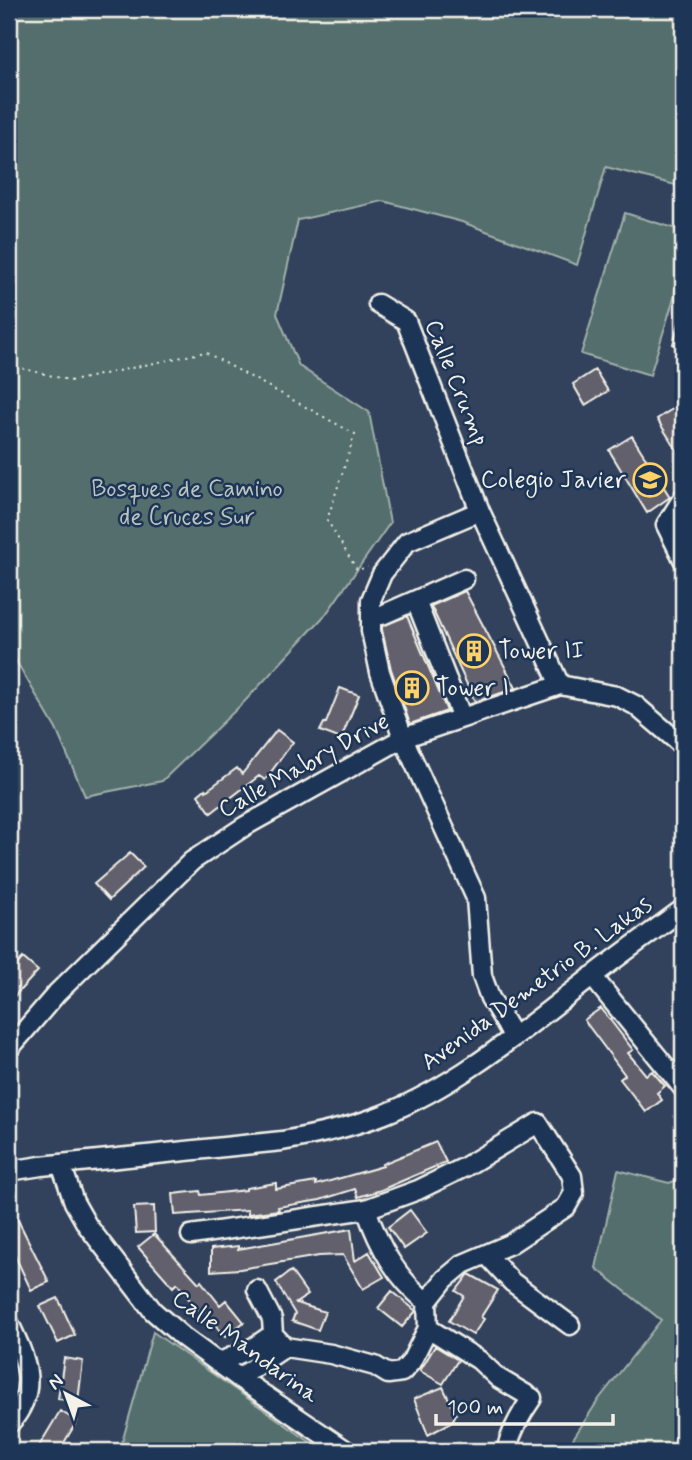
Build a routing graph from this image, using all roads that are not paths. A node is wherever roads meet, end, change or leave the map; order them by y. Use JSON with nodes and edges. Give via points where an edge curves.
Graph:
{"nodes":[{"id":1,"x":378,"y":304,"type":"dead end"},
{"id":2,"x":683,"y":498,"type":"edge"},
{"id":3,"x":480,"y":511,"type":"junction"},
{"id":4,"x":683,"y":559,"type":"edge"},
{"id":5,"x":464,"y":579,"type":"dead end"},
{"id":6,"x":416,"y":601,"type":"junction"},
{"id":7,"x":382,"y":615,"type":"dead end"},
{"id":8,"x":560,"y":685,"type":"junction"},
{"id":9,"x":462,"y":718,"type":"junction"},
{"id":10,"x":403,"y":738,"type":"junction"},
{"id":11,"x":683,"y":746,"type":"edge"},
{"id":12,"x":683,"y":909,"type":"edge"},
{"id":13,"x":592,"y":976,"type":"junction"},
{"id":14,"x":514,"y":1037,"type":"junction"},
{"id":15,"x":9,"y":1049,"type":"edge"},
{"id":16,"x":683,"y":1088,"type":"edge"},
{"id":17,"x":61,"y":1164,"type":"junction"},
{"id":18,"x":9,"y":1171,"type":"edge"},
{"id":19,"x":366,"y":1209,"type":"junction"},
{"id":20,"x":191,"y":1235,"type":"dead end"},
{"id":21,"x":487,"y":1255,"type":"junction"},
{"id":22,"x":257,"y":1290,"type":"dead end"},
{"id":23,"x":427,"y":1302,"type":"junction"},
{"id":24,"x":9,"y":1323,"type":"edge"},
{"id":25,"x":570,"y":1325,"type":"dead end"},
{"id":26,"x":428,"y":1328,"type":"junction"},
{"id":27,"x":279,"y":1341,"type":"junction"},
{"id":28,"x":218,"y":1363,"type":"junction"},
{"id":29,"x":239,"y":1378,"type":"junction"},
{"id":30,"x":10,"y":1423,"type":"edge"},
{"id":31,"x":347,"y":1451,"type":"edge"},
{"id":32,"x":506,"y":1451,"type":"edge"}],
"edges":[{"from":1,"to":3,"type":"street","name":"Calle Crump","via":[[406,321]]},
{"from":2,"to":4,"type":"street","via":[[666,525]]},
{"from":3,"to":8,"type":"street","name":"Calle Crump"},
{"from":3,"to":10,"type":"street","via":[[407,542],[382,574],[372,600],[371,631]]},
{"from":5,"to":6,"type":"street"},
{"from":6,"to":7,"type":"street"},
{"from":6,"to":9,"type":"street"},
{"from":8,"to":9,"type":"street","name":"Calle Mabry Drive"},
{"from":8,"to":11,"type":"street","name":"Calle Mabry Drive","via":[[617,696],[651,716]]},
{"from":9,"to":10,"type":"street","name":"Calle Mabry Drive"},
{"from":10,"to":14,"type":"street","via":[[476,898],[482,976]]},
{"from":10,"to":15,"type":"street","name":"Calle Mabry Drive","via":[[245,825],[192,861],[57,993]]},
{"from":12,"to":13,"type":"street","name":"Avenida Demetrio B. Lakas"},
{"from":13,"to":14,"type":"street","name":"Avenida Demetrio B. Lakas"},
{"from":13,"to":16,"type":"street"},
{"from":14,"to":17,"type":"street","name":"Avenida Demetrio B. Lakas","via":[[414,1100],[347,1127],[282,1141]]},
{"from":17,"to":18,"type":"street","name":"Avenida Demetrio B. Lakas"},
{"from":17,"to":28,"type":"street","name":"Calle Mandarina","via":[[87,1225],[130,1283],[153,1311]]},
{"from":19,"to":20,"type":"street"},
{"from":19,"to":21,"type":"street","via":[[466,1167],[538,1123],[572,1176],[574,1193],[566,1207]]},
{"from":19,"to":23,"type":"street","via":[[399,1276]]},
{"from":21,"to":23,"type":"street","via":[[463,1264]]},
{"from":21,"to":25,"type":"street","via":[[512,1282]]},
{"from":22,"to":27,"type":"street"},
{"from":23,"to":26,"type":"street"},
{"from":24,"to":30,"type":"street","via":[[29,1370],[26,1397]]},
{"from":26,"to":27,"type":"street","via":[[411,1362],[402,1372],[388,1374],[375,1366]]},
{"from":26,"to":32,"type":"street","via":[[532,1398]]},
{"from":27,"to":28,"type":"street"},
{"from":27,"to":29,"type":"street"},
{"from":28,"to":29,"type":"street","name":"Calle Mandarina"},
{"from":29,"to":31,"type":"street","name":"Calle Mandarina"}]}
